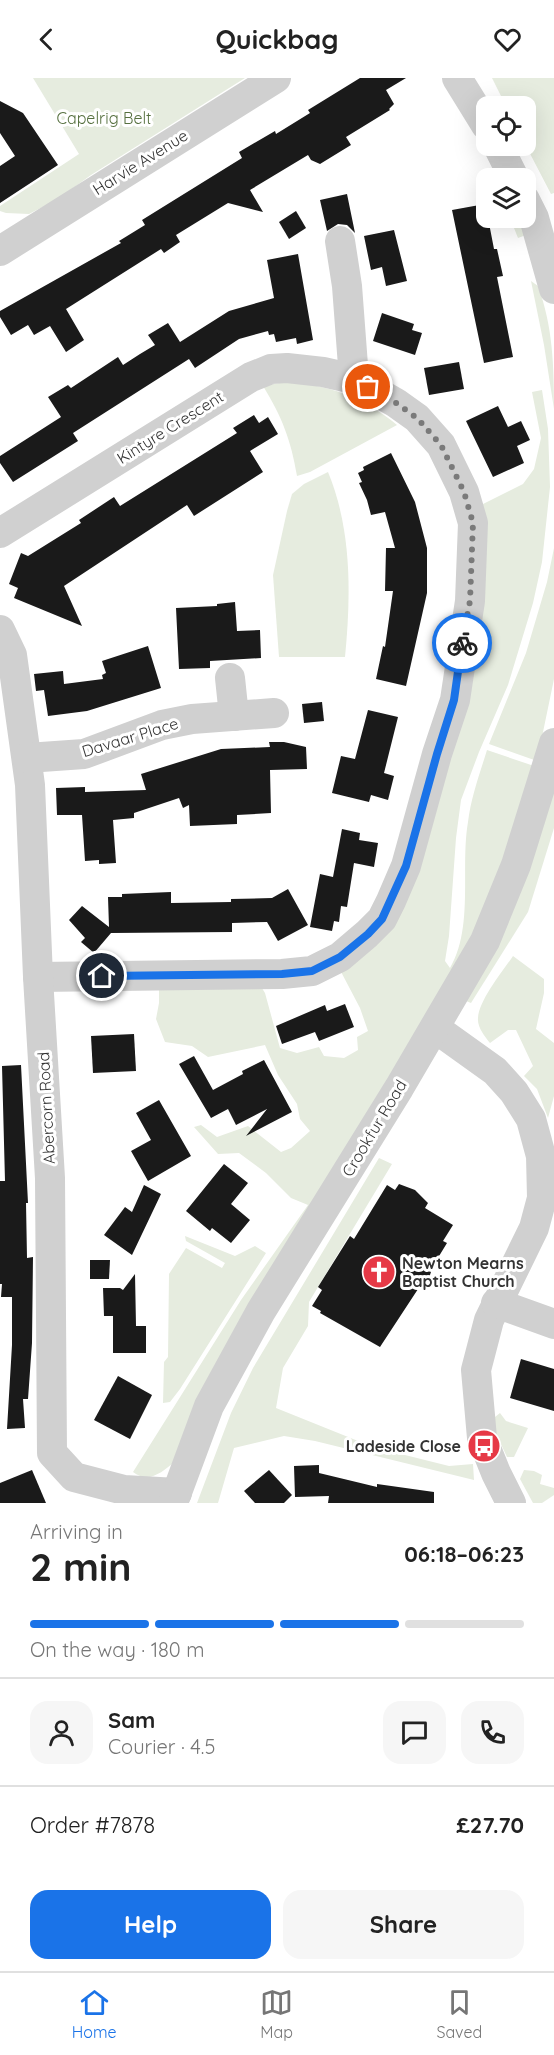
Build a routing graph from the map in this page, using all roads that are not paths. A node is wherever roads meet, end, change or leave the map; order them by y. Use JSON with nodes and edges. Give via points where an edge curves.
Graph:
{"nodes":[{"id":1,"x":276,"y":78,"type":"edge"},
{"id":2,"x":457,"y":78,"type":"edge"},
{"id":3,"x":476,"y":109,"type":"edge"},
{"id":4,"x":538,"y":208,"type":"edge"},
{"id":5,"x":1,"y":246,"type":"edge"},
{"id":6,"x":335,"y":262,"type":"dead end"},
{"id":7,"x":554,"y":289,"type":"edge"},
{"id":8,"x":354,"y":379,"type":"junction"},
{"id":9,"x":0,"y":533,"type":"edge"},
{"id":10,"x":0,"y":630,"type":"edge"},
{"id":11,"x":230,"y":678,"type":"dead end"},
{"id":12,"x":274,"y":712,"type":"dead end"},
{"id":13,"x":234,"y":716,"type":"junction"},
{"id":14,"x":554,"y":743,"type":"edge"},
{"id":15,"x":27,"y":758,"type":"junction"},
{"id":16,"x":38,"y":977,"type":"junction"},
{"id":17,"x":435,"y":1028,"type":"junction"},
{"id":18,"x":547,"y":1155,"type":"edge"},
{"id":19,"x":496,"y":1304,"type":"junction"},
{"id":20,"x":554,"y":1324,"type":"edge"},
{"id":21,"x":175,"y":1498,"type":"edge"},
{"id":22,"x":511,"y":1503,"type":"edge"}],
"edges":[{"from":1,"to":5,"type":"street","name":"Harvie Avenue"},
{"from":2,"to":3,"type":"street"},
{"from":4,"to":7,"type":"street"},
{"from":6,"to":8,"type":"street","via":[[351,324]]},
{"from":8,"to":9,"type":"street","name":"Kintyre Crescent","via":[[287,368],[251,376]]},
{"from":8,"to":16,"type":"street","name":"Kintyre Crescent","via":[[417,418],[441,445],[464,492],[473,523],[470,601],[454,700],[406,866],[382,919],[340,957],[312,971]]},
{"from":10,"to":15,"type":"street","name":"Abercorn Road","via":[[12,655]]},
{"from":11,"to":13,"type":"street"},
{"from":12,"to":13,"type":"street","name":"Davaar Place"},
{"from":13,"to":15,"type":"street","name":"Davaar Place","via":[[162,725],[84,754]]},
{"from":14,"to":17,"type":"street","name":"Crookfur Road","via":[[516,865],[485,941]]},
{"from":15,"to":16,"type":"street","name":"Abercorn Road"},
{"from":16,"to":21,"type":"street","name":"Abercorn Road","via":[[50,1178],[52,1453],[74,1477]]},
{"from":17,"to":18,"type":"street","via":[[495,1071],[514,1092]]},
{"from":17,"to":21,"type":"street","name":"Crookfur Road","via":[[261,1311],[209,1406]]},
{"from":18,"to":19,"type":"street","via":[[534,1228]]},
{"from":19,"to":20,"type":"street"},
{"from":19,"to":22,"type":"street","via":[[476,1370],[482,1438]]}]}
